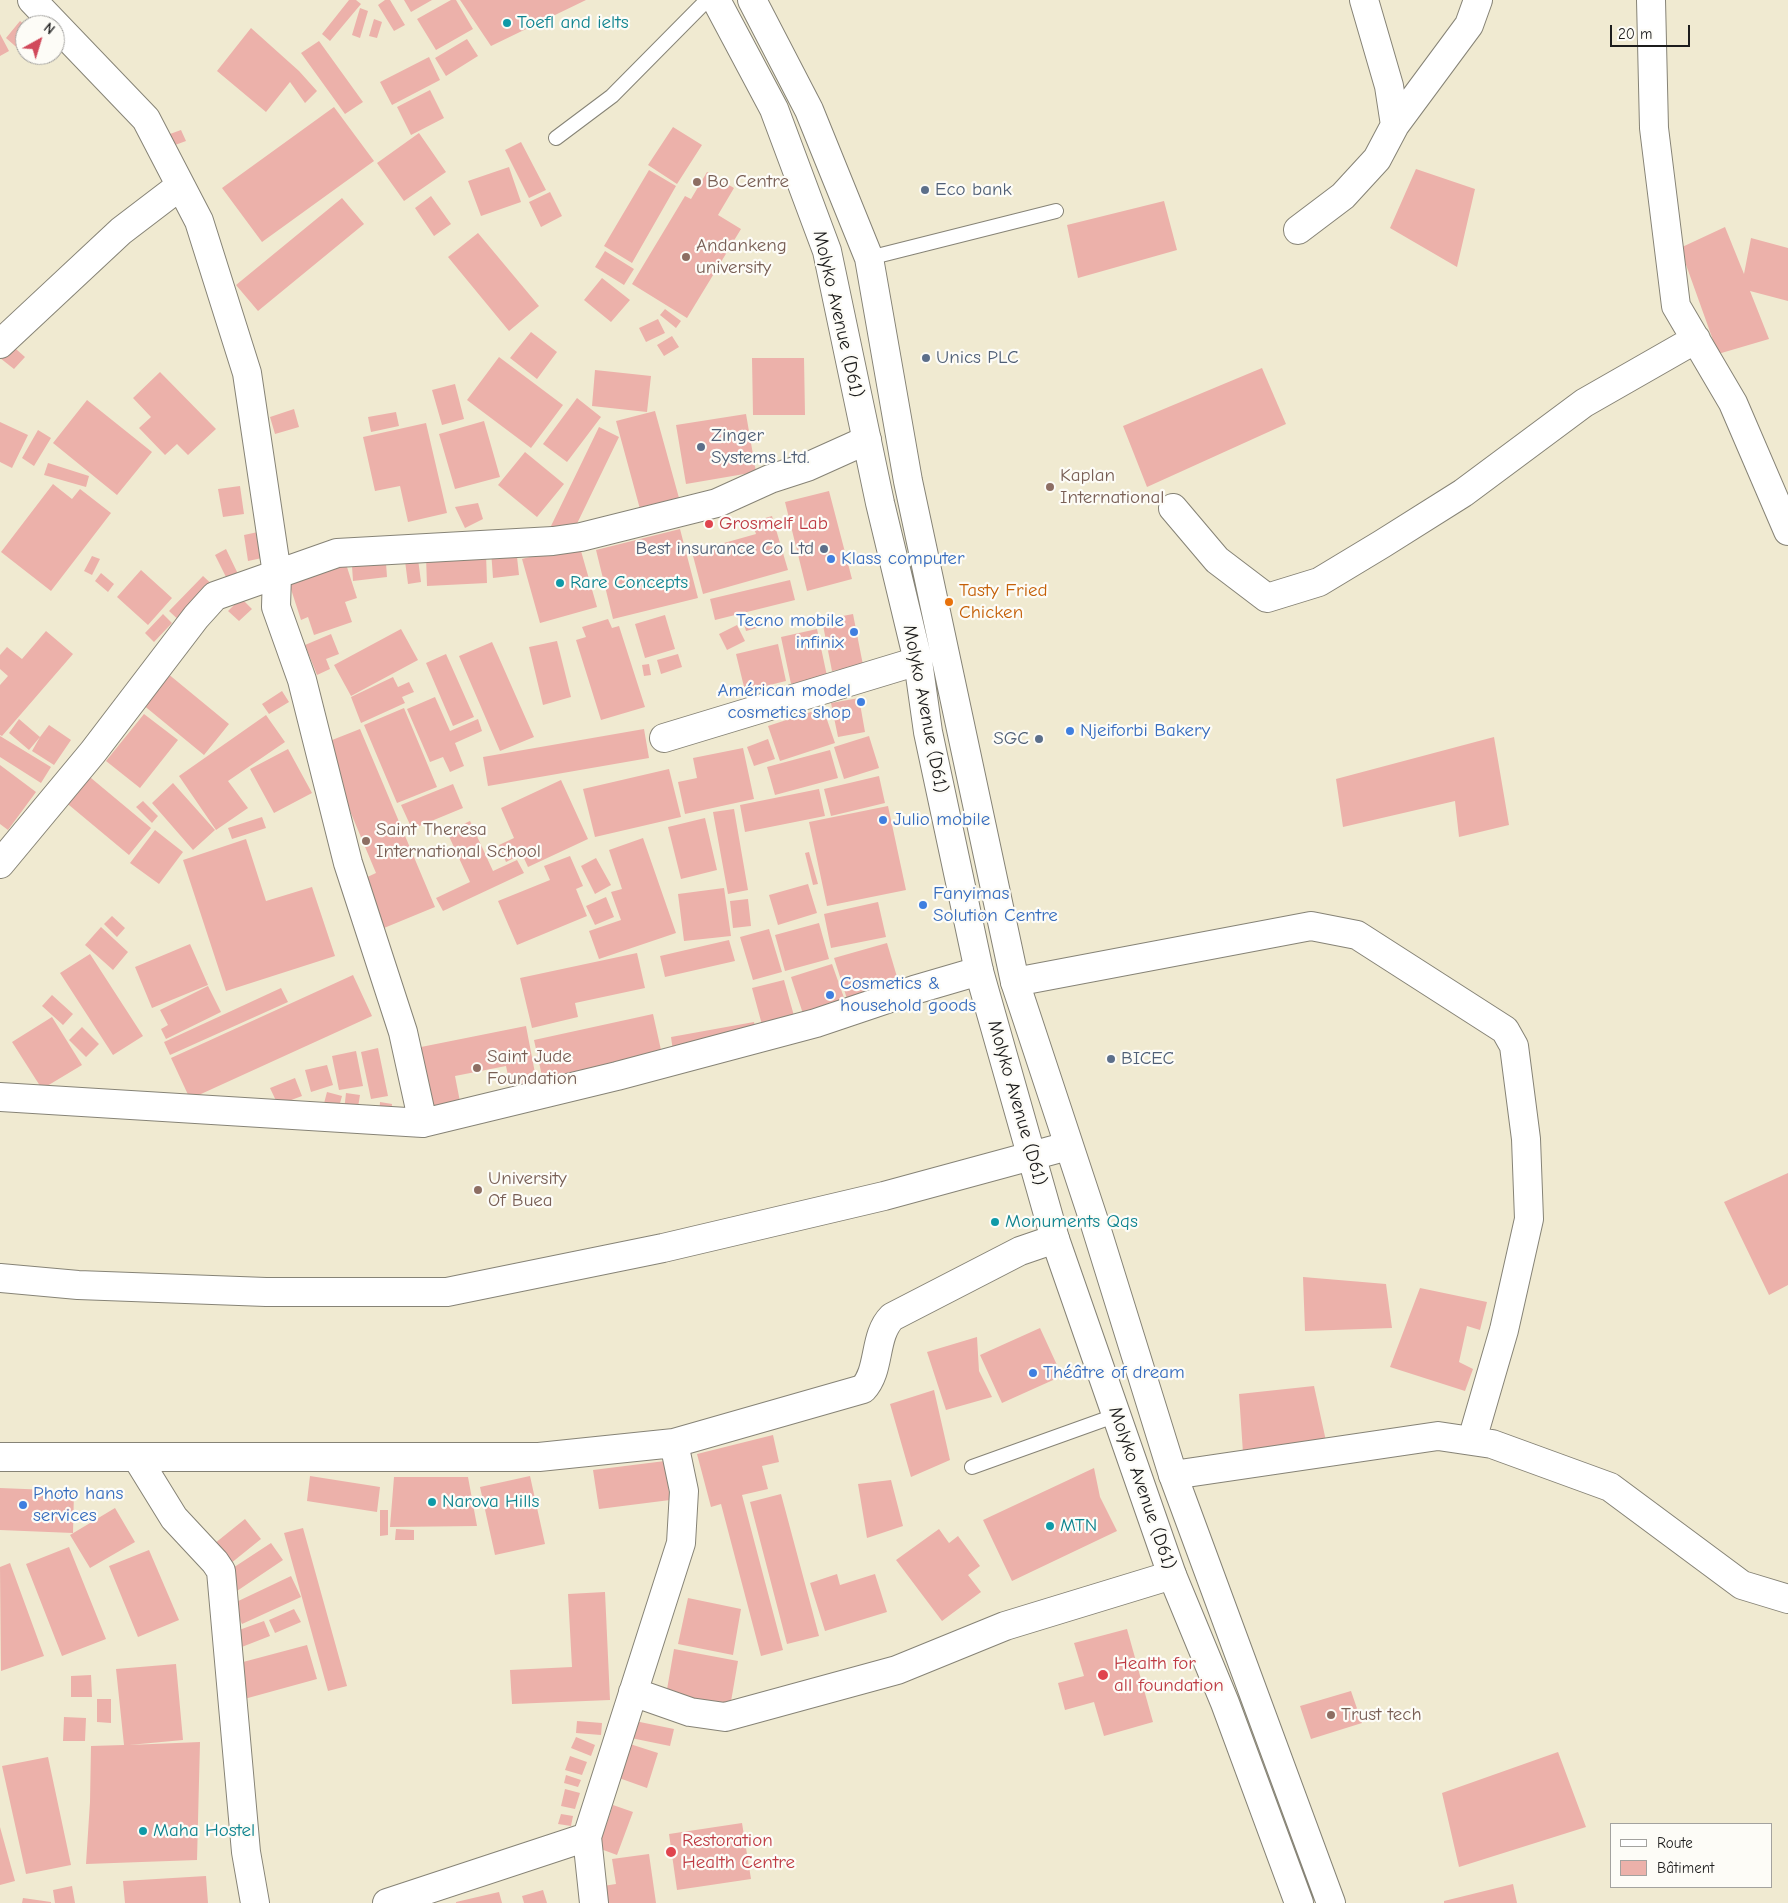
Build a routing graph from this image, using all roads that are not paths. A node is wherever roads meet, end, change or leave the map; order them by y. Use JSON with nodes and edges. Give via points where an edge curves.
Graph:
{"nodes":[{"id":1,"x":32,"y":0,"type":"edge"},
{"id":2,"x":707,"y":0,"type":"edge"},
{"id":3,"x":716,"y":0,"type":"edge"},
{"id":4,"x":752,"y":0,"type":"edge"},
{"id":5,"x":1364,"y":0,"type":"edge"},
{"id":6,"x":1478,"y":0,"type":"edge"},
{"id":7,"x":1651,"y":0,"type":"edge"},
{"id":8,"x":1395,"y":125,"type":"junction"},
{"id":9,"x":556,"y":138,"type":"dead end"},
{"id":10,"x":180,"y":186,"type":"junction"},
{"id":11,"x":1056,"y":210,"type":"dead end"},
{"id":12,"x":1298,"y":230,"type":"dead end"},
{"id":13,"x":869,"y":258,"type":"junction"},
{"id":14,"x":1696,"y":339,"type":"junction"},
{"id":15,"x":0,"y":344,"type":"edge"},
{"id":16,"x":867,"y":440,"type":"junction"},
{"id":17,"x":1173,"y":508,"type":"dead end"},
{"id":18,"x":1788,"y":531,"type":"edge"},
{"id":19,"x":277,"y":574,"type":"junction"},
{"id":20,"x":918,"y":661,"type":"junction"},
{"id":21,"x":664,"y":738,"type":"dead end"},
{"id":22,"x":0,"y":864,"type":"edge"},
{"id":23,"x":979,"y":971,"type":"junction"},
{"id":24,"x":1015,"y":982,"type":"junction"},
{"id":25,"x":0,"y":1097,"type":"edge"},
{"id":26,"x":423,"y":1124,"type":"junction"},
{"id":27,"x":1068,"y":1146,"type":"junction"},
{"id":28,"x":1032,"y":1157,"type":"junction"},
{"id":29,"x":1055,"y":1239,"type":"junction"},
{"id":30,"x":0,"y":1278,"type":"edge"},
{"id":31,"x":1116,"y":1415,"type":"junction"},
{"id":32,"x":1472,"y":1440,"type":"junction"},
{"id":33,"x":674,"y":1443,"type":"junction"},
{"id":34,"x":0,"y":1457,"type":"edge"},
{"id":35,"x":137,"y":1458,"type":"junction"},
{"id":36,"x":972,"y":1467,"type":"dead end"},
{"id":37,"x":1173,"y":1475,"type":"junction"},
{"id":38,"x":1172,"y":1575,"type":"junction"},
{"id":39,"x":1788,"y":1599,"type":"edge"},
{"id":40,"x":634,"y":1692,"type":"junction"},
{"id":41,"x":587,"y":1837,"type":"junction"},
{"id":42,"x":255,"y":1903,"type":"edge"},
{"id":43,"x":387,"y":1903,"type":"edge"},
{"id":44,"x":594,"y":1903,"type":"edge"},
{"id":45,"x":1299,"y":1903,"type":"edge"},
{"id":46,"x":1331,"y":1903,"type":"edge"}],
"edges":[{"from":1,"to":10,"type":"main road","via":[[146,119]]},
{"from":2,"to":9,"type":"lane","via":[[612,96]]},
{"from":3,"to":16,"type":"main road","name":"Molyko Avenue (D61)","via":[[774,109],[816,219],[826,251]]},
{"from":4,"to":13,"type":"main road","name":"Molyko Avenue (D61)","via":[[809,110]]},
{"from":5,"to":8,"type":"main road","via":[[1389,86]]},
{"from":6,"to":8,"type":"main road","via":[[1469,25]]},
{"from":7,"to":14,"type":"main road","via":[[1654,128],[1668,250],[1676,306]]},
{"from":8,"to":12,"type":"main road","via":[[1377,159],[1348,190]]},
{"from":10,"to":15,"type":"main road","via":[[121,231]]},
{"from":10,"to":19,"type":"main road","via":[[199,221],[247,373]]},
{"from":11,"to":13,"type":"lane"},
{"from":13,"to":24,"type":"main road","name":"Molyko Avenue (D61)","via":[[908,482]]},
{"from":14,"to":17,"type":"main road","via":[[1584,403],[1463,493],[1382,544],[1319,582],[1290,592],[1267,598],[1217,560]]},
{"from":14,"to":18,"type":"main road","via":[[1733,403]]},
{"from":16,"to":19,"type":"main road","via":[[717,503],[590,535],[553,541],[337,553]]},
{"from":16,"to":20,"type":"main road","name":"Molyko Avenue (D61)"},
{"from":19,"to":22,"type":"main road","via":[[215,596]]},
{"from":19,"to":26,"type":"main road","via":[[276,607],[302,680],[348,863],[403,1032]]},
{"from":20,"to":21,"type":"main road"},
{"from":20,"to":23,"type":"main road","name":"Molyko Avenue (D61)","via":[[928,732]]},
{"from":23,"to":26,"type":"main road","via":[[816,1023]]},
{"from":23,"to":28,"type":"main road","name":"Molyko Avenue (D61)"},
{"from":24,"to":27,"type":"main road","name":"Molyko Avenue (D61)"},
{"from":24,"to":32,"type":"main road","via":[[1310,926],[1357,935],[1505,1030],[1514,1046],[1526,1139],[1529,1219],[1506,1321]]},
{"from":25,"to":26,"type":"main road"},
{"from":27,"to":28,"type":"main road"},
{"from":27,"to":37,"type":"main road","name":"Molyko Avenue (D61)"},
{"from":28,"to":29,"type":"main road","name":"Molyko Avenue (D61)"},
{"from":28,"to":30,"type":"main road","via":[[663,1248],[447,1292],[266,1292],[78,1285]]},
{"from":29,"to":31,"type":"main road","name":"Molyko Avenue (D61)"},
{"from":29,"to":33,"type":"main road","via":[[1020,1251],[892,1317],[884,1327],[869,1380],[863,1389]]},
{"from":31,"to":36,"type":"lane"},
{"from":31,"to":38,"type":"main road","name":"Molyko Avenue (D61)"},
{"from":32,"to":37,"type":"main road","via":[[1438,1436]]},
{"from":32,"to":39,"type":"main road","via":[[1492,1444],[1610,1487],[1742,1585]]},
{"from":33,"to":35,"type":"main road","via":[[539,1457]]},
{"from":33,"to":40,"type":"main road","via":[[684,1491],[681,1543]]},
{"from":34,"to":35,"type":"main road"},
{"from":35,"to":42,"type":"main road","via":[[174,1518],[215,1562],[220,1572],[246,1852]]},
{"from":37,"to":46,"type":"main road","name":"Molyko Avenue (D61)"},
{"from":38,"to":40,"type":"main road","via":[[1006,1626],[897,1670],[725,1717],[690,1712]]},
{"from":38,"to":45,"type":"main road","name":"Molyko Avenue (D61)","via":[[1225,1703]]},
{"from":40,"to":41,"type":"main road"},
{"from":41,"to":43,"type":"main road"},
{"from":41,"to":44,"type":"main road"}]}
